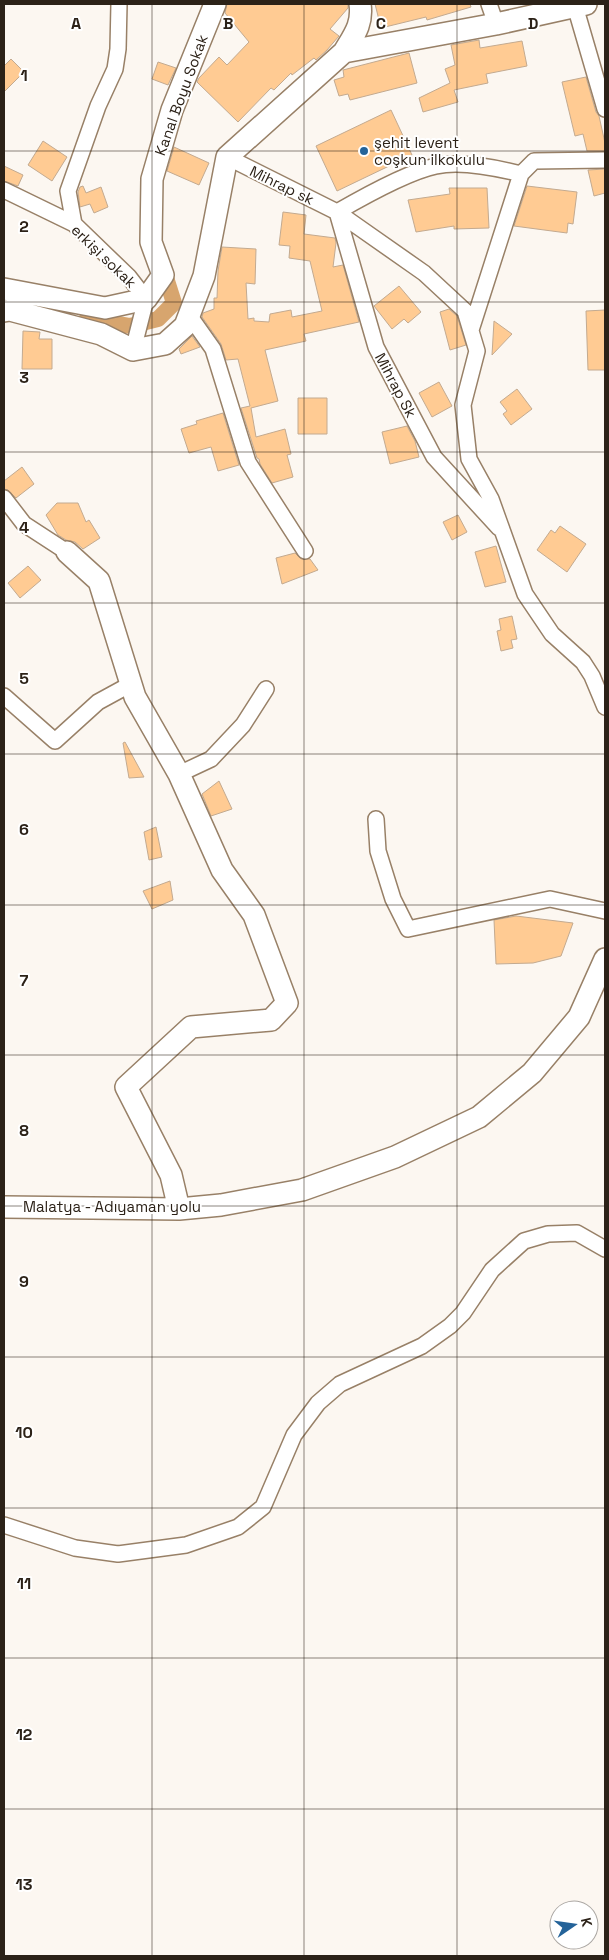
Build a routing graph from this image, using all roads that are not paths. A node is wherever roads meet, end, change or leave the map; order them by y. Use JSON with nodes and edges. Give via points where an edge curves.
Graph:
{"nodes":[{"id":1,"x":119,"y":4,"type":"edge"},
{"id":2,"x":215,"y":4,"type":"edge"},
{"id":3,"x":360,"y":4,"type":"edge"},
{"id":4,"x":489,"y":4,"type":"edge"},
{"id":5,"x":580,"y":5,"type":"edge"},
{"id":6,"x":496,"y":24,"type":"junction"},
{"id":7,"x":344,"y":52,"type":"junction"},
{"id":8,"x":605,"y":109,"type":"edge"},
{"id":9,"x":227,"y":158,"type":"junction"},
{"id":10,"x":605,"y":160,"type":"edge"},
{"id":11,"x":521,"y":174,"type":"junction"},
{"id":12,"x":4,"y":190,"type":"edge"},
{"id":13,"x":338,"y":212,"type":"junction"},
{"id":14,"x":74,"y":224,"type":"junction"},
{"id":15,"x":4,"y":290,"type":"edge"},
{"id":16,"x":146,"y":300,"type":"junction"},
{"id":17,"x":4,"y":311,"type":"edge"},
{"id":18,"x":189,"y":315,"type":"junction"},
{"id":19,"x":471,"y":330,"type":"junction"},
{"id":20,"x":134,"y":350,"type":"junction"},
{"id":21,"x":4,"y":498,"type":"edge"},
{"id":22,"x":504,"y":533,"type":"junction"},
{"id":23,"x":305,"y":551,"type":"dead end"},
{"id":24,"x":67,"y":552,"type":"joint"},
{"id":25,"x":131,"y":684,"type":"junction"},
{"id":26,"x":266,"y":690,"type":"dead end"},
{"id":27,"x":4,"y":696,"type":"edge"},
{"id":28,"x":605,"y":707,"type":"edge"},
{"id":29,"x":179,"y":774,"type":"junction"},
{"id":30,"x":376,"y":819,"type":"dead end"},
{"id":31,"x":605,"y":911,"type":"edge"},
{"id":32,"x":605,"y":959,"type":"edge"},
{"id":33,"x":4,"y":1207,"type":"edge"},
{"id":34,"x":179,"y":1209,"type":"junction"},
{"id":35,"x":605,"y":1249,"type":"edge"},
{"id":36,"x":4,"y":1525,"type":"edge"}],
"edges":[{"from":1,"to":14,"type":"street","via":[[115,69],[98,106],[68,191]]},
{"from":2,"to":16,"type":"main road","name":"Kanal Boyu Sokak","via":[[172,110],[152,179],[152,242],[163,275]]},
{"from":3,"to":7,"type":"main road","via":[[362,16]]},
{"from":4,"to":6,"type":"street"},
{"from":5,"to":6,"type":"main road"},
{"from":5,"to":8,"type":"street"},
{"from":6,"to":7,"type":"main road"},
{"from":7,"to":9,"type":"main road"},
{"from":9,"to":13,"type":"street","name":"Mihrap sk"},
{"from":9,"to":18,"type":"main road","via":[[204,276]]},
{"from":10,"to":11,"type":"street","via":[[534,161]]},
{"from":11,"to":13,"type":"street","via":[[481,166],[436,166],[361,198]]},
{"from":11,"to":19,"type":"street"},
{"from":12,"to":14,"type":"street","name":"erkişi sokak"},
{"from":13,"to":19,"type":"street","name":"Mihrap sk","via":[[424,273],[465,311]]},
{"from":13,"to":22,"type":"street","name":"Mihrap Sk","via":[[376,347],[434,457]]},
{"from":14,"to":16,"type":"street","name":"erkişi sokak","via":[[130,277]]},
{"from":15,"to":16,"type":"main road","via":[[105,308]]},
{"from":16,"to":20,"type":"street"},
{"from":17,"to":20,"type":"main road","via":[[101,334]]},
{"from":18,"to":20,"type":"main road","via":[[185,326],[165,344]]},
{"from":18,"to":23,"type":"street","via":[[213,349],[248,462]]},
{"from":19,"to":22,"type":"street","name":"Mihrap sk","via":[[478,351],[463,405],[469,459],[491,499]]},
{"from":21,"to":24,"type":"street","via":[[24,524]]},
{"from":22,"to":28,"type":"street","name":"Mihrap sk","via":[[525,594],[552,634],[583,662]]},
{"from":24,"to":25,"type":"main road","via":[[99,581]]},
{"from":25,"to":27,"type":"street","via":[[98,702],[55,741]]},
{"from":25,"to":29,"type":"main road"},
{"from":26,"to":29,"type":"street","via":[[243,725],[211,759]]},
{"from":29,"to":34,"type":"main road","via":[[222,870],[254,915],[287,1003],[271,1020],[191,1027],[126,1087],[171,1176]]},
{"from":30,"to":31,"type":"street","via":[[378,851],[393,899],[408,930],[550,899]]},
{"from":32,"to":34,"type":"main road","name":"Malatya - Adıyaman yolu","via":[[580,1017],[532,1073],[479,1116],[395,1157],[302,1190]]},
{"from":33,"to":34,"type":"main road","name":"Malatya - Adıyaman yolu"},
{"from":35,"to":36,"type":"street","via":[[577,1233],[548,1234],[524,1241],[492,1270],[450,1326],[422,1346],[340,1384],[318,1403],[294,1435],[263,1506],[238,1527],[186,1545],[118,1554],[75,1548]]}]}
